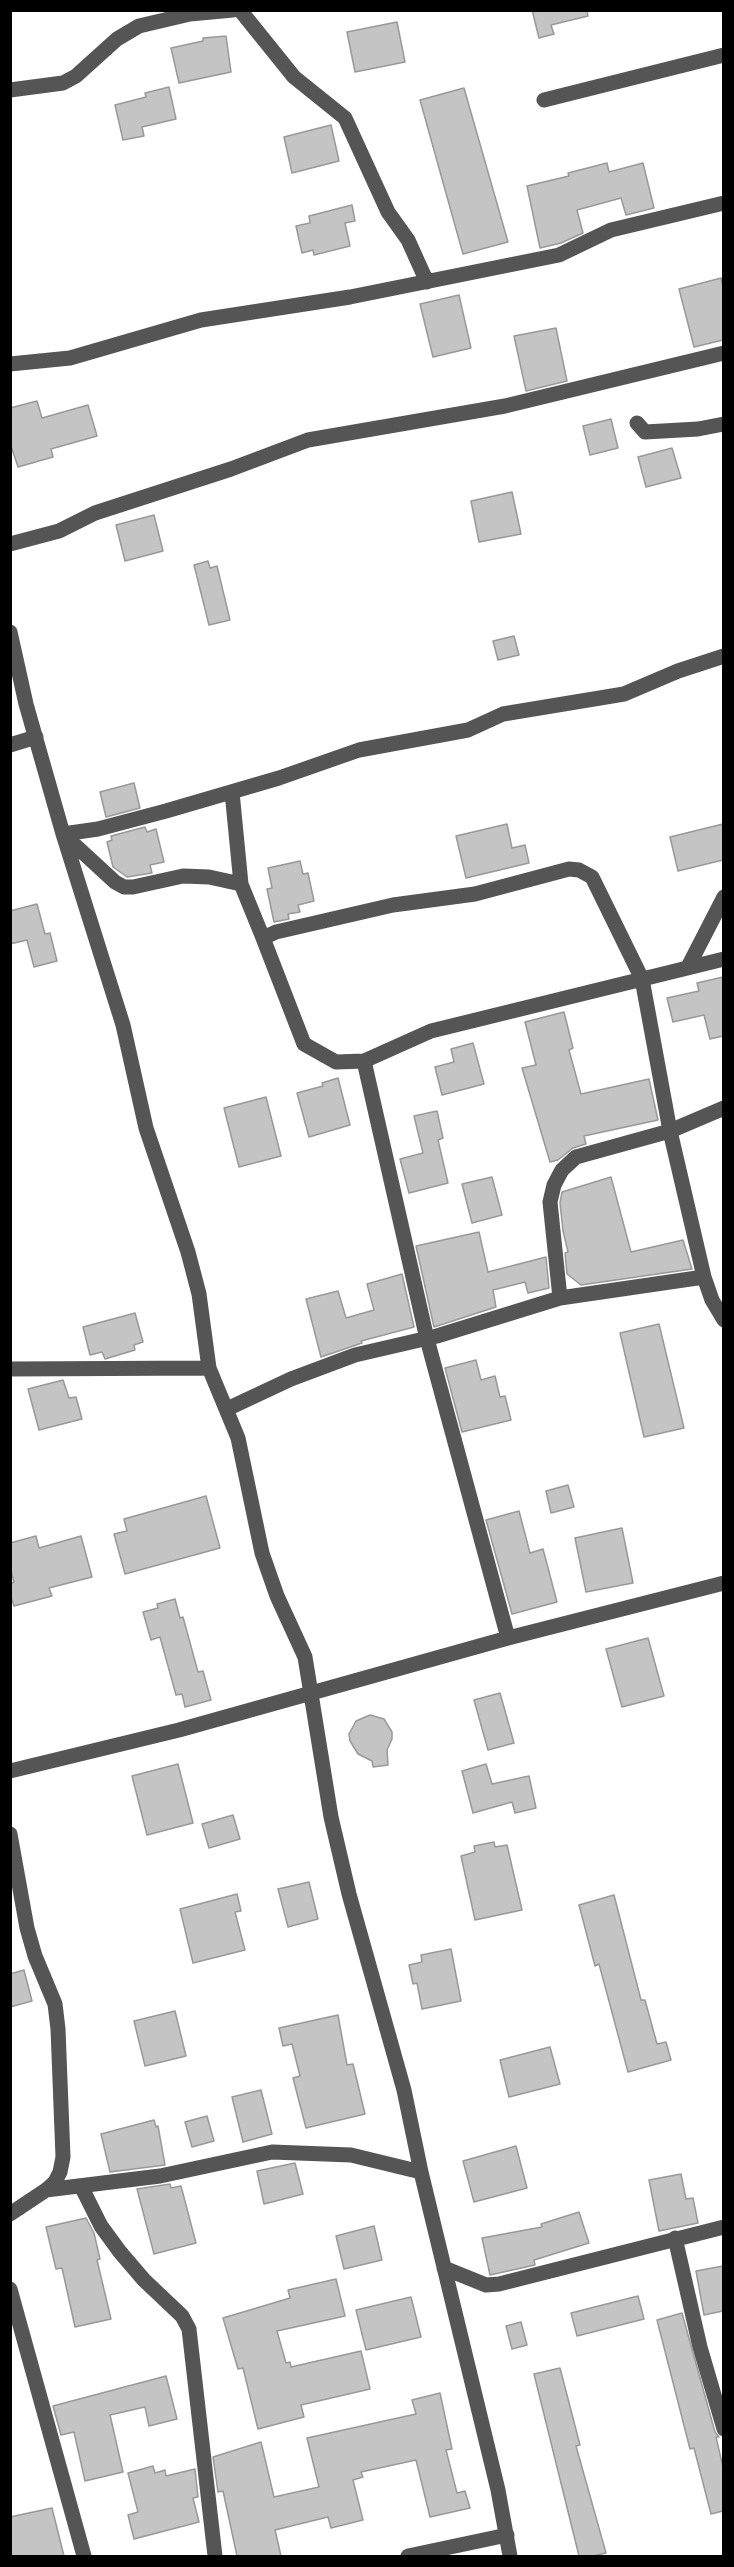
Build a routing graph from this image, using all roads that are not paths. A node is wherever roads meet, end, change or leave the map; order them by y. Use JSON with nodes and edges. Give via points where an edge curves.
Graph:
{"nodes":[{"id":1,"x":233,"y":10,"type":"edge"},
{"id":2,"x":240,"y":10,"type":"edge"},
{"id":3,"x":723,"y":55,"type":"edge"},
{"id":4,"x":10,"y":90,"type":"edge"},
{"id":5,"x":544,"y":100,"type":"dead end"},
{"id":6,"x":723,"y":202,"type":"edge"},
{"id":7,"x":427,"y":282,"type":"junction"},
{"id":8,"x":723,"y":352,"type":"edge"},
{"id":9,"x":10,"y":364,"type":"edge"},
{"id":10,"x":637,"y":423,"type":"dead end"},
{"id":11,"x":723,"y":424,"type":"edge"},
{"id":12,"x":10,"y":544,"type":"edge"},
{"id":13,"x":10,"y":632,"type":"edge"},
{"id":14,"x":723,"y":656,"type":"edge"},
{"id":15,"x":36,"y":737,"type":"junction"},
{"id":16,"x":10,"y":745,"type":"edge"},
{"id":17,"x":232,"y":792,"type":"junction"},
{"id":18,"x":63,"y":834,"type":"junction"},
{"id":19,"x":241,"y":884,"type":"junction"},
{"id":20,"x":723,"y":897,"type":"edge"},
{"id":21,"x":263,"y":938,"type":"junction"},
{"id":22,"x":723,"y":959,"type":"edge"},
{"id":23,"x":688,"y":967,"type":"junction"},
{"id":24,"x":642,"y":979,"type":"junction"},
{"id":25,"x":364,"y":1061,"type":"junction"},
{"id":26,"x":723,"y":1107,"type":"edge"},
{"id":27,"x":670,"y":1131,"type":"junction"},
{"id":28,"x":704,"y":1277,"type":"junction"},
{"id":29,"x":560,"y":1298,"type":"junction"},
{"id":30,"x":723,"y":1320,"type":"edge"},
{"id":31,"x":426,"y":1339,"type":"junction"},
{"id":32,"x":209,"y":1368,"type":"junction"},
{"id":33,"x":10,"y":1369,"type":"edge"},
{"id":34,"x":227,"y":1409,"type":"junction"},
{"id":35,"x":723,"y":1583,"type":"edge"},
{"id":36,"x":508,"y":1638,"type":"junction"},
{"id":37,"x":312,"y":1692,"type":"junction"},
{"id":38,"x":10,"y":1772,"type":"edge"},
{"id":39,"x":10,"y":1834,"type":"edge"},
{"id":40,"x":421,"y":2172,"type":"junction"},
{"id":41,"x":81,"y":2186,"type":"junction"},
{"id":42,"x":46,"y":2190,"type":"junction"},
{"id":43,"x":10,"y":2214,"type":"edge"},
{"id":44,"x":723,"y":2227,"type":"edge"},
{"id":45,"x":675,"y":2238,"type":"junction"},
{"id":46,"x":444,"y":2268,"type":"junction"},
{"id":47,"x":10,"y":2289,"type":"edge"},
{"id":48,"x":723,"y":2430,"type":"edge"},
{"id":49,"x":507,"y":2535,"type":"junction"},
{"id":50,"x":84,"y":2556,"type":"edge"},
{"id":51,"x":214,"y":2556,"type":"edge"},
{"id":52,"x":408,"y":2556,"type":"edge"},
{"id":53,"x":510,"y":2556,"type":"edge"}],
"edges":[{"from":1,"to":4,"type":"street","via":[[190,14],[140,26],[117,39],[63,84]]},
{"from":2,"to":7,"type":"street","via":[[294,77],[345,118],[388,212],[408,240]]},
{"from":3,"to":5,"type":"street"},
{"from":6,"to":7,"type":"street","via":[[611,230],[559,255]]},
{"from":7,"to":9,"type":"street","via":[[201,320],[70,358]]},
{"from":8,"to":12,"type":"street","via":[[505,406],[308,440],[95,513],[59,531]]},
{"from":10,"to":11,"type":"street","via":[[650,432]]},
{"from":13,"to":15,"type":"street"},
{"from":14,"to":17,"type":"street","via":[[624,694],[503,714],[468,730],[359,750]]},
{"from":15,"to":16,"type":"street"},
{"from":15,"to":18,"type":"street"},
{"from":17,"to":18,"type":"street","via":[[98,829]]},
{"from":17,"to":19,"type":"street"},
{"from":18,"to":19,"type":"street","via":[[124,887],[183,876]]},
{"from":18,"to":32,"type":"street","via":[[123,1025],[149,1138],[188,1252],[199,1294]]},
{"from":19,"to":21,"type":"street"},
{"from":20,"to":23,"type":"street"},
{"from":21,"to":24,"type":"street","via":[[393,905],[475,894],[575,869],[592,877]]},
{"from":21,"to":25,"type":"street","via":[[304,1044],[336,1062]]},
{"from":22,"to":23,"type":"street"},
{"from":23,"to":24,"type":"street"},
{"from":24,"to":25,"type":"street","via":[[430,1031]]},
{"from":24,"to":27,"type":"street"},
{"from":25,"to":31,"type":"street"},
{"from":26,"to":27,"type":"street"},
{"from":27,"to":28,"type":"street"},
{"from":27,"to":29,"type":"street","via":[[576,1157],[562,1170],[550,1202]]},
{"from":28,"to":29,"type":"street"},
{"from":28,"to":30,"type":"street"},
{"from":29,"to":31,"type":"street"},
{"from":31,"to":34,"type":"street","via":[[355,1355],[291,1378]]},
{"from":31,"to":36,"type":"street"},
{"from":32,"to":33,"type":"street"},
{"from":32,"to":34,"type":"street"},
{"from":34,"to":37,"type":"street","via":[[238,1437],[262,1553],[305,1657]]},
{"from":35,"to":36,"type":"street"},
{"from":36,"to":37,"type":"street"},
{"from":37,"to":38,"type":"street"},
{"from":37,"to":40,"type":"street","via":[[331,1817],[404,2090]]},
{"from":39,"to":42,"type":"street","via":[[27,1928],[55,2004],[58,2029],[63,2157],[60,2172]]},
{"from":40,"to":41,"type":"street","via":[[351,2155],[272,2152],[160,2176]]},
{"from":40,"to":46,"type":"street"},
{"from":41,"to":42,"type":"street"},
{"from":41,"to":51,"type":"street","via":[[100,2226],[144,2280],[182,2316],[189,2329]]},
{"from":42,"to":43,"type":"street"},
{"from":44,"to":45,"type":"street"},
{"from":45,"to":46,"type":"street","via":[[499,2284],[486,2285]]},
{"from":45,"to":48,"type":"street"},
{"from":46,"to":49,"type":"street"},
{"from":47,"to":50,"type":"street"},
{"from":49,"to":52,"type":"street"},
{"from":49,"to":53,"type":"street"}]}
